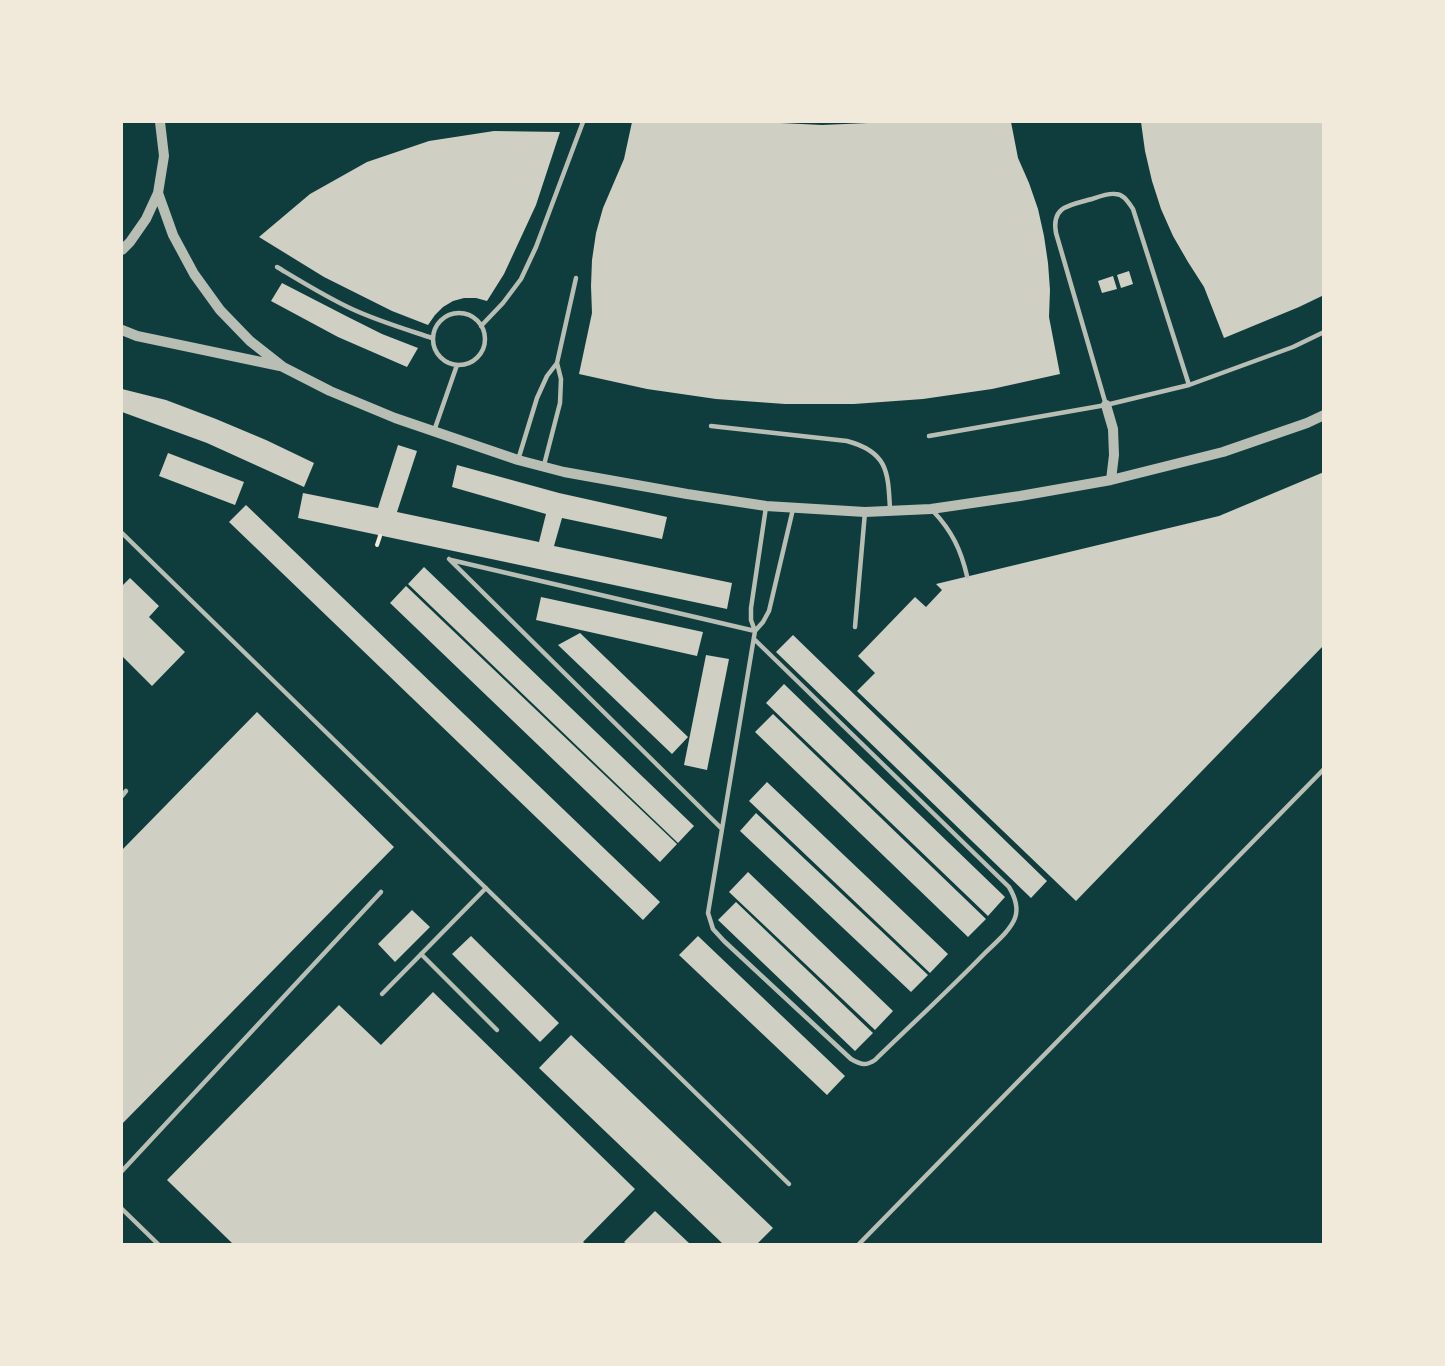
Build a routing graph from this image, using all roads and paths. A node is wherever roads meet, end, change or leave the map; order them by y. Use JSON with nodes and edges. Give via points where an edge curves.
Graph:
{"nodes":[{"id":1,"x":160,"y":122,"type":"edge"},
{"id":2,"x":583,"y":122,"type":"edge"},
{"id":3,"x":158,"y":193,"type":"junction"},
{"id":4,"x":122,"y":250,"type":"edge"},
{"id":5,"x":278,"y":267,"type":"dead end"},
{"id":6,"x":576,"y":278,"type":"dead end"},
{"id":7,"x":481,"y":326,"type":"junction"},
{"id":8,"x":122,"y":330,"type":"edge"},
{"id":9,"x":1323,"y":332,"type":"edge"},
{"id":10,"x":432,"y":338,"type":"junction"},
{"id":11,"x":557,"y":363,"type":"junction"},
{"id":12,"x":457,"y":365,"type":"junction"},
{"id":13,"x":283,"y":367,"type":"junction"},
{"id":14,"x":1190,"y":385,"type":"junction"},
{"id":15,"x":1106,"y":405,"type":"junction"},
{"id":16,"x":1323,"y":415,"type":"edge"},
{"id":17,"x":711,"y":426,"type":"dead end"},
{"id":18,"x":434,"y":432,"type":"junction"},
{"id":19,"x":929,"y":435,"type":"dead end"},
{"id":20,"x":518,"y":460,"type":"junction"},
{"id":21,"x":543,"y":467,"type":"junction"},
{"id":22,"x":1111,"y":480,"type":"junction"},
{"id":23,"x":766,"y":506,"type":"junction"},
{"id":24,"x":794,"y":508,"type":"junction"},
{"id":25,"x":931,"y":509,"type":"junction"},
{"id":26,"x":865,"y":512,"type":"junction"},
{"id":27,"x":891,"y":512,"type":"junction"},
{"id":28,"x":122,"y":533,"type":"edge"},
{"id":29,"x":380,"y":536,"type":"dead end"},
{"id":30,"x":376,"y":545,"type":"dead end"},
{"id":31,"x":967,"y":576,"type":"dead end"},
{"id":32,"x":855,"y":627,"type":"dead end"},
{"id":33,"x":755,"y":631,"type":"junction"},
{"id":34,"x":754,"y":639,"type":"junction"},
{"id":35,"x":1323,"y":769,"type":"edge"},
{"id":36,"x":126,"y":791,"type":"dead end"},
{"id":37,"x":122,"y":796,"type":"edge"},
{"id":38,"x":721,"y":828,"type":"junction"},
{"id":39,"x":486,"y":888,"type":"junction"},
{"id":40,"x":381,"y":892,"type":"dead end"},
{"id":41,"x":421,"y":954,"type":"junction"},
{"id":42,"x":382,"y":994,"type":"dead end"},
{"id":43,"x":497,"y":1030,"type":"dead end"},
{"id":44,"x":122,"y":1171,"type":"edge"},
{"id":45,"x":789,"y":1184,"type":"dead end"},
{"id":46,"x":122,"y":1209,"type":"edge"},
{"id":47,"x":158,"y":1245,"type":"edge"},
{"id":48,"x":859,"y":1245,"type":"edge"}],
"edges":[{"from":1,"to":3,"type":"street","via":[[164,156]]},
{"from":2,"to":7,"type":"lane","via":[[521,279]]},
{"from":3,"to":4,"type":"street","via":[[146,219]]},
{"from":3,"to":13,"type":"street","via":[[173,235],[194,274],[220,310]]},
{"from":5,"to":10,"type":"lane","via":[[352,309]]},
{"from":6,"to":11,"type":"lane"},
{"from":7,"to":10,"type":"lane","via":[[472,316],[446,316],[436,325]]},
{"from":7,"to":12,"type":"lane","via":[[485,344],[481,353],[475,360]]},
{"from":8,"to":13,"type":"street"},
{"from":9,"to":14,"type":"lane"},
{"from":10,"to":12,"type":"lane","via":[[439,356]]},
{"from":11,"to":20,"type":"lane","via":[[537,398]]},
{"from":11,"to":21,"type":"lane","via":[[560,403]]},
{"from":12,"to":18,"type":"lane"},
{"from":13,"to":18,"type":"street","via":[[330,391]]},
{"from":14,"to":15,"type":"lane"},
{"from":14,"to":15,"type":"lane","via":[[1132,209],[1126,199],[1116,194],[1105,196],[1069,205],[1059,211],[1054,222]]},
{"from":15,"to":19,"type":"lane"},
{"from":15,"to":22,"type":"street","via":[[1113,429]]},
{"from":16,"to":22,"type":"street","via":[[1222,452]]},
{"from":17,"to":27,"type":"lane","via":[[862,445],[885,466]]},
{"from":18,"to":20,"type":"street"},
{"from":20,"to":21,"type":"street"},
{"from":21,"to":23,"type":"street"},
{"from":22,"to":25,"type":"street"},
{"from":23,"to":24,"type":"street"},
{"from":23,"to":33,"type":"lane","via":[[751,608]]},
{"from":24,"to":26,"type":"street"},
{"from":24,"to":33,"type":"lane","via":[[769,611]]},
{"from":25,"to":27,"type":"street"},
{"from":25,"to":31,"type":"lane","via":[[955,540]]},
{"from":26,"to":27,"type":"street"},
{"from":26,"to":32,"type":"lane"},
{"from":28,"to":39,"type":"lane"},
{"from":29,"to":30,"type":"path"},
{"from":33,"to":34,"type":"lane"},
{"from":33,"to":38,"type":"lane","via":[[449,559]]},
{"from":34,"to":38,"type":"lane"},
{"from":34,"to":38,"type":"lane","via":[[1009,887],[1016,903],[1014,920],[875,1060],[859,1064],[713,929],[708,913]]},
{"from":35,"to":48,"type":"lane"},
{"from":36,"to":37,"type":"lane"},
{"from":39,"to":41,"type":"lane"},
{"from":39,"to":45,"type":"lane"},
{"from":40,"to":44,"type":"lane"},
{"from":41,"to":42,"type":"lane"},
{"from":41,"to":43,"type":"lane"},
{"from":46,"to":47,"type":"lane"}]}
